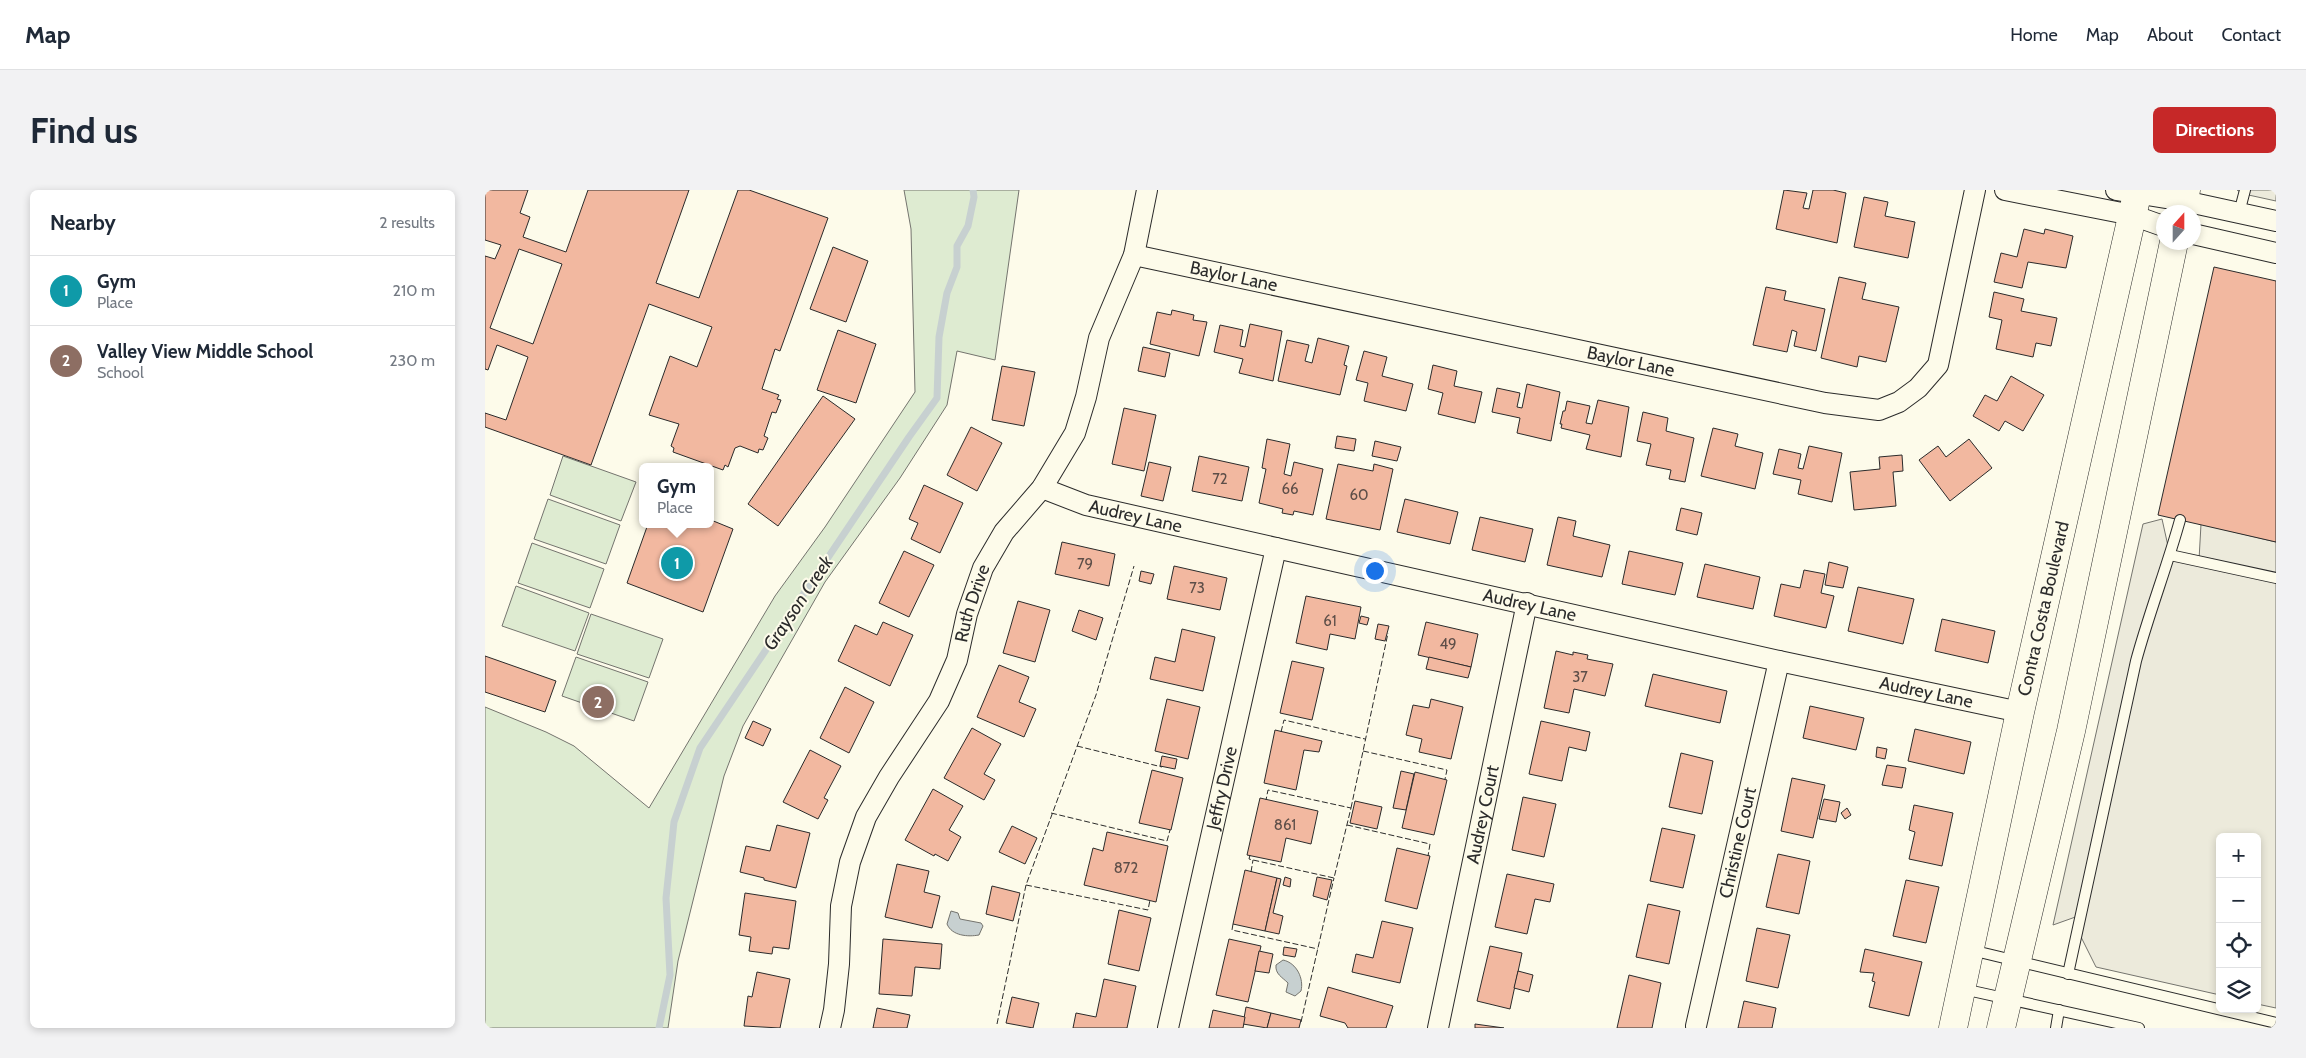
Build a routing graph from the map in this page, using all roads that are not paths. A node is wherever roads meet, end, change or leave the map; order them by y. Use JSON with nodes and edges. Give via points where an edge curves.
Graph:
{"nodes":[{"id":1,"x":1147,"y":190,"type":"edge"},
{"id":2,"x":1975,"y":190,"type":"edge"},
{"id":3,"x":2005,"y":190,"type":"edge"},
{"id":4,"x":2245,"y":190,"type":"edge"},
{"id":5,"x":2131,"y":197,"type":"edge"},
{"id":6,"x":2183,"y":201,"type":"edge"},
{"id":7,"x":2239,"y":212,"type":"junction"},
{"id":8,"x":2156,"y":220,"type":"edge"},
{"id":9,"x":2276,"y":221,"type":"edge"},
{"id":10,"x":2201,"y":236,"type":"edge"},
{"id":11,"x":2172,"y":250,"type":"edge"},
{"id":12,"x":2276,"y":253,"type":"edge"},
{"id":13,"x":1134,"y":255,"type":"junction"},
{"id":14,"x":1043,"y":488,"type":"junction"},
{"id":15,"x":2180,"y":520,"type":"dead end"},
{"id":16,"x":1275,"y":548,"type":"junction"},
{"id":17,"x":2170,"y":555,"type":"junction"},
{"id":18,"x":2276,"y":578,"type":"edge"},
{"id":19,"x":1527,"y":603,"type":"junction"},
{"id":20,"x":1779,"y":661,"type":"junction"},
{"id":21,"x":2020,"y":712,"type":"junction"},
{"id":22,"x":1971,"y":950,"type":"junction"},
{"id":23,"x":2016,"y":962,"type":"junction"},
{"id":24,"x":2068,"y":974,"type":"junction"},
{"id":25,"x":1962,"y":988,"type":"junction"},
{"id":26,"x":2008,"y":998,"type":"junction"},
{"id":27,"x":2059,"y":1010,"type":"junction"},
{"id":28,"x":2276,"y":1023,"type":"edge"},
{"id":29,"x":1696,"y":1026,"type":"dead end"},
{"id":30,"x":829,"y":1028,"type":"edge"},
{"id":31,"x":1168,"y":1028,"type":"edge"},
{"id":32,"x":1438,"y":1028,"type":"edge"},
{"id":33,"x":1953,"y":1028,"type":"edge"},
{"id":34,"x":2001,"y":1028,"type":"edge"},
{"id":35,"x":2056,"y":1028,"type":"edge"},
{"id":36,"x":2139,"y":1028,"type":"edge"}],
"edges":[{"from":1,"to":13,"type":"street","name":"Ruth Drive"},
{"from":2,"to":13,"type":"street","name":"Baylor Lane","via":[[1938,365],[1918,388],[1899,402],[1879,410],[1825,403]]},
{"from":3,"to":5,"type":"street"},
{"from":4,"to":7,"type":"lane"},
{"from":5,"to":6,"type":"street"},
{"from":5,"to":8,"type":"street"},
{"from":5,"to":21,"type":"main road","name":"Contra Costa Boulevard"},
{"from":6,"to":7,"type":"street"},
{"from":7,"to":9,"type":"street"},
{"from":10,"to":12,"type":"street"},
{"from":11,"to":23,"type":"main road","via":[[2071,731]]},
{"from":13,"to":14,"type":"street","name":"Ruth Drive","via":[[1099,338],[1075,433]]},
{"from":14,"to":16,"type":"street","name":"Audrey Lane","via":[[1086,505]]},
{"from":14,"to":30,"type":"street","name":"Ruth Drive","via":[[1004,532],[983,568],[967,614],[957,660],[939,701],[866,817],[850,862],[841,906],[839,964]]},
{"from":15,"to":17,"type":"lane"},
{"from":16,"to":19,"type":"street","name":"Audrey Lane"},
{"from":16,"to":31,"type":"street","name":"Jeffry Drive"},
{"from":17,"to":18,"type":"lane"},
{"from":17,"to":24,"type":"lane","via":[[2135,661]]},
{"from":19,"to":20,"type":"street","name":"Audrey Lane"},
{"from":19,"to":32,"type":"street","name":"Audrey Court"},
{"from":20,"to":21,"type":"street","name":"Audrey Lane"},
{"from":20,"to":29,"type":"street","name":"Christine Court"},
{"from":21,"to":22,"type":"main road","name":"Contra Costa Boulevard"},
{"from":22,"to":23,"type":"lane"},
{"from":22,"to":25,"type":"main road","name":"Contra Costa Boulevard"},
{"from":23,"to":24,"type":"lane"},
{"from":23,"to":26,"type":"main road"},
{"from":24,"to":28,"type":"lane"},
{"from":25,"to":26,"type":"lane"},
{"from":25,"to":33,"type":"main road","name":"Contra Costa Boulevard"},
{"from":26,"to":27,"type":"lane"},
{"from":26,"to":34,"type":"main road"},
{"from":27,"to":35,"type":"lane"},
{"from":27,"to":36,"type":"lane"}]}
